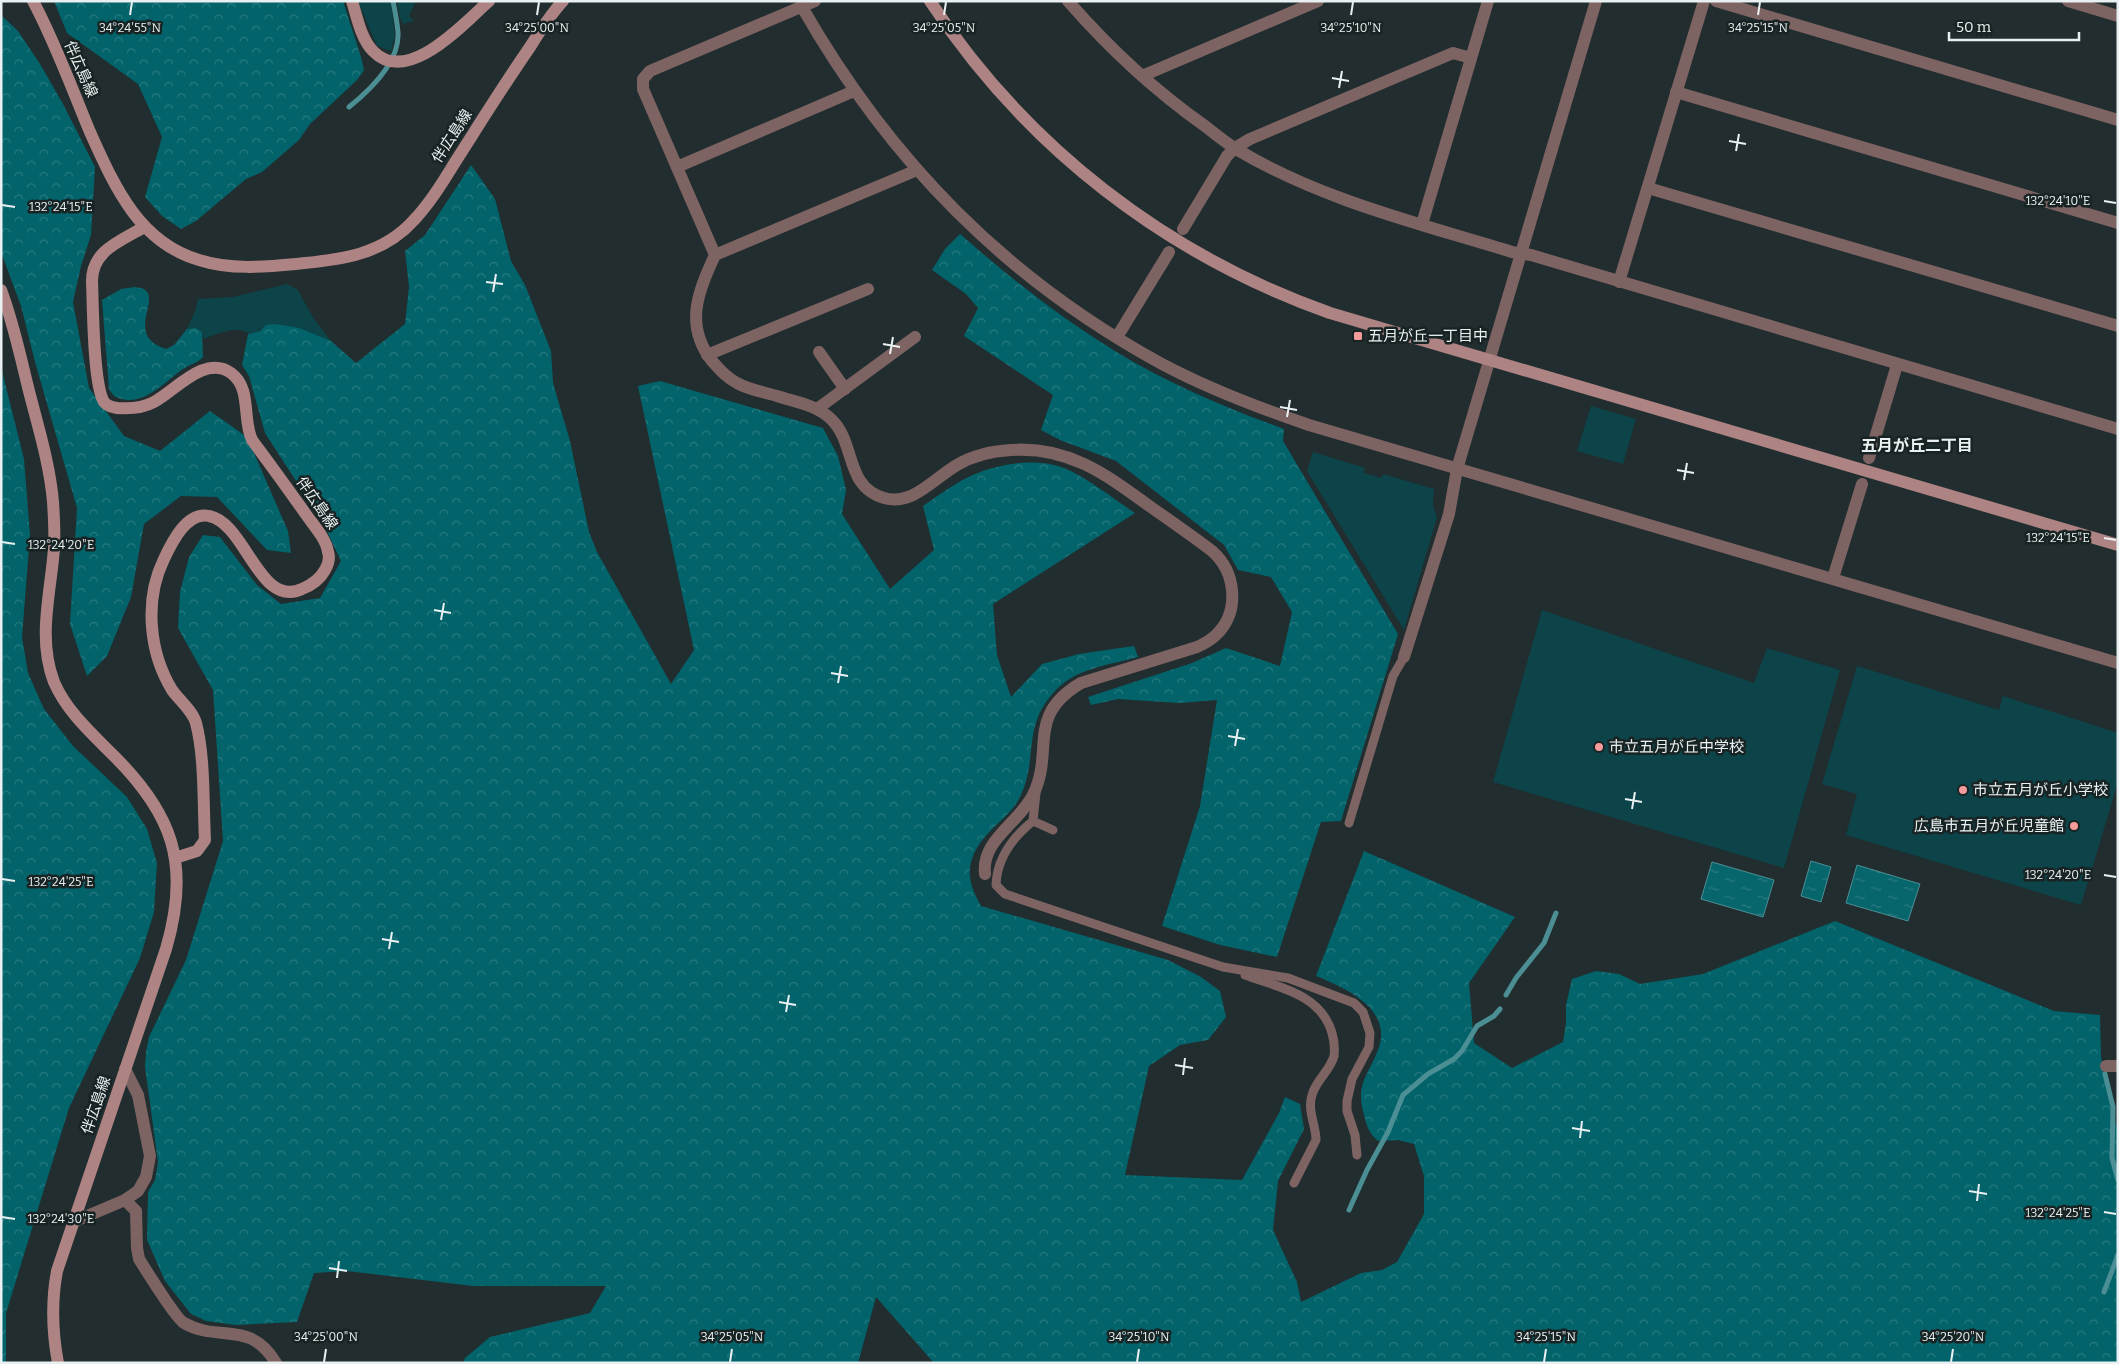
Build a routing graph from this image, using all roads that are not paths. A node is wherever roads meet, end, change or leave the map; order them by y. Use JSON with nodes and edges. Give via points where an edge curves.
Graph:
{"nodes":[{"id":1,"x":33,"y":1,"type":"edge"},
{"id":2,"x":352,"y":1,"type":"edge"},
{"id":3,"x":489,"y":1,"type":"edge"},
{"id":4,"x":815,"y":1,"type":"edge"},
{"id":5,"x":930,"y":1,"type":"edge"},
{"id":6,"x":1068,"y":1,"type":"edge"},
{"id":7,"x":1318,"y":1,"type":"edge"},
{"id":8,"x":1488,"y":1,"type":"edge"},
{"id":9,"x":1596,"y":1,"type":"edge"},
{"id":10,"x":1704,"y":1,"type":"edge"},
{"id":11,"x":1716,"y":1,"type":"edge"},
{"id":12,"x":2068,"y":1,"type":"edge"},
{"id":13,"x":562,"y":2,"type":"edge"},
{"id":14,"x":802,"y":7,"type":"junction"},
{"id":15,"x":2118,"y":16,"type":"edge"},
{"id":16,"x":1471,"y":58,"type":"junction"},
{"id":17,"x":1142,"y":76,"type":"junction"},
{"id":18,"x":854,"y":91,"type":"junction"},
{"id":19,"x":1676,"y":92,"type":"junction"},
{"id":20,"x":2118,"y":120,"type":"edge"},
{"id":21,"x":1235,"y":148,"type":"junction"},
{"id":22,"x":678,"y":167,"type":"junction"},
{"id":23,"x":917,"y":170,"type":"junction"},
{"id":24,"x":1648,"y":188,"type":"junction"},
{"id":25,"x":2118,"y":223,"type":"edge"},
{"id":26,"x":1422,"y":224,"type":"junction"},
{"id":27,"x":144,"y":227,"type":"junction"},
{"id":28,"x":1183,"y":229,"type":"dead end"},
{"id":29,"x":1169,"y":252,"type":"dead end"},
{"id":30,"x":1522,"y":253,"type":"junction"},
{"id":31,"x":715,"y":255,"type":"junction"},
{"id":32,"x":1619,"y":282,"type":"junction"},
{"id":33,"x":868,"y":289,"type":"dead end"},
{"id":34,"x":1,"y":290,"type":"edge"},
{"id":35,"x":2118,"y":326,"type":"edge"},
{"id":36,"x":915,"y":337,"type":"dead end"},
{"id":37,"x":1117,"y":337,"type":"junction"},
{"id":38,"x":819,"y":352,"type":"dead end"},
{"id":39,"x":707,"y":354,"type":"junction"},
{"id":40,"x":1490,"y":360,"type":"junction"},
{"id":41,"x":1897,"y":365,"type":"junction"},
{"id":42,"x":844,"y":389,"type":"junction"},
{"id":43,"x":817,"y":409,"type":"junction"},
{"id":44,"x":2118,"y":430,"type":"edge"},
{"id":45,"x":1869,"y":458,"type":"dead end"},
{"id":46,"x":1457,"y":469,"type":"junction"},
{"id":47,"x":1862,"y":484,"type":"dead end"},
{"id":48,"x":2118,"y":545,"type":"edge"},
{"id":49,"x":1833,"y":578,"type":"junction"},
{"id":50,"x":1404,"y":657,"type":"joint"},
{"id":51,"x":2118,"y":662,"type":"edge"},
{"id":52,"x":1037,"y":785,"type":"junction"},
{"id":53,"x":1033,"y":821,"type":"junction"},
{"id":54,"x":1349,"y":823,"type":"dead end"},
{"id":55,"x":1053,"y":830,"type":"dead end"},
{"id":56,"x":175,"y":858,"type":"junction"},
{"id":57,"x":985,"y":874,"type":"dead end"},
{"id":58,"x":1223,"y":967,"type":"junction"},
{"id":59,"x":125,"y":1069,"type":"junction"},
{"id":60,"x":1357,"y":1155,"type":"dead end"},
{"id":61,"x":1294,"y":1183,"type":"dead end"},
{"id":62,"x":125,"y":1200,"type":"junction"},
{"id":63,"x":73,"y":1222,"type":"junction"},
{"id":64,"x":58,"y":1363,"type":"edge"},
{"id":65,"x":276,"y":1363,"type":"edge"}],
"edges":[{"from":1,"to":27,"type":"main road","name":"伴広島線","via":[[108,173]]},
{"from":2,"to":3,"type":"main road","via":[[372,50],[381,58],[391,60],[417,58],[442,42]]},
{"from":4,"to":14,"type":"street"},
{"from":5,"to":40,"type":"main road","via":[[969,56],[1027,122],[1104,191],[1157,228],[1216,263],[1290,298]]},
{"from":6,"to":17,"type":"street"},
{"from":7,"to":17,"type":"street"},
{"from":8,"to":16,"type":"street"},
{"from":9,"to":30,"type":"street"},
{"from":10,"to":19,"type":"street"},
{"from":11,"to":20,"type":"street"},
{"from":12,"to":15,"type":"street"},
{"from":13,"to":27,"type":"main road","name":"伴広島線","via":[[524,54],[421,212],[403,231],[380,247],[334,260],[236,266],[187,256],[157,239]]},
{"from":14,"to":18,"type":"street"},
{"from":14,"to":22,"type":"street","via":[[646,75],[643,89]]},
{"from":16,"to":21,"type":"street","via":[[1453,53]]},
{"from":16,"to":26,"type":"street"},
{"from":17,"to":21,"type":"street"},
{"from":18,"to":22,"type":"street"},
{"from":18,"to":23,"type":"street"},
{"from":19,"to":24,"type":"street"},
{"from":19,"to":25,"type":"street"},
{"from":21,"to":26,"type":"street","via":[[1337,197]]},
{"from":21,"to":28,"type":"street"},
{"from":22,"to":31,"type":"street"},
{"from":23,"to":31,"type":"street"},
{"from":23,"to":37,"type":"street","via":[[978,235],[1045,288]]},
{"from":24,"to":32,"type":"street"},
{"from":24,"to":35,"type":"street"},
{"from":26,"to":30,"type":"street"},
{"from":27,"to":56,"type":"main road","name":"伴広島線","via":[[100,255],[94,266],[95,356],[104,402],[120,408],[141,407],[204,370],[223,369],[231,373],[244,391],[246,425],[252,440],[320,534],[329,554],[324,571],[313,584],[299,591],[278,590],[266,579],[230,527],[220,520],[198,515],[188,521],[163,560],[154,592],[153,635],[171,687],[196,720],[205,840],[197,851]]},
{"from":29,"to":37,"type":"street"},
{"from":30,"to":32,"type":"street"},
{"from":30,"to":40,"type":"street"},
{"from":31,"to":39,"type":"street","via":[[695,316],[696,328]]},
{"from":32,"to":41,"type":"street"},
{"from":33,"to":39,"type":"street"},
{"from":34,"to":56,"type":"main road","name":"伴広島線","via":[[39,431],[52,501],[54,546],[45,643],[54,681],[73,714],[146,792],[167,827]]},
{"from":36,"to":42,"type":"street"},
{"from":37,"to":46,"type":"street","via":[[1163,364],[1259,408]]},
{"from":38,"to":42,"type":"street"},
{"from":39,"to":43,"type":"street","via":[[726,377],[739,385]]},
{"from":40,"to":46,"type":"street"},
{"from":40,"to":48,"type":"main road"},
{"from":41,"to":44,"type":"street"},
{"from":41,"to":45,"type":"street"},
{"from":42,"to":43,"type":"street"},
{"from":43,"to":52,"type":"street","via":[[840,429],[858,479],[862,486],[875,494],[895,500],[911,497],[957,465],[994,452],[1032,449],[1054,452],[1111,478],[1212,551],[1226,567],[1231,581],[1231,605],[1217,634],[1197,647],[1081,684],[1056,704],[1045,726]]},
{"from":46,"to":49,"type":"street"},
{"from":46,"to":50,"type":"street","via":[[1449,514]]},
{"from":47,"to":49,"type":"street"},
{"from":49,"to":51,"type":"street"},
{"from":50,"to":54,"type":"lane","via":[[1393,676]]},
{"from":52,"to":53,"type":"lane"},
{"from":52,"to":57,"type":"street","via":[[1026,806],[987,852]]},
{"from":53,"to":55,"type":"lane"},
{"from":53,"to":58,"type":"lane","via":[[1016,835],[996,874],[996,885],[1005,894]]},
{"from":56,"to":59,"type":"main road","name":"伴広島線","via":[[178,888],[172,928]]},
{"from":58,"to":60,"type":"lane","via":[[1288,978],[1346,999],[1363,1012],[1369,1026],[1369,1047],[1352,1079],[1347,1101]]},
{"from":58,"to":61,"type":"lane","via":[[1309,1000],[1322,1010],[1331,1029],[1334,1053],[1330,1068],[1314,1088],[1310,1104],[1316,1140]]},
{"from":59,"to":62,"type":"street","via":[[138,1094],[150,1156],[146,1177],[138,1191]]},
{"from":59,"to":63,"type":"main road","name":"伴広島線"},
{"from":62,"to":63,"type":"street"},
{"from":62,"to":65,"type":"street","via":[[136,1210],[140,1259],[182,1322],[205,1332],[250,1337],[270,1353]]},
{"from":63,"to":64,"type":"main road","name":"伴広島線","via":[[53,1290],[52,1323]]}]}
